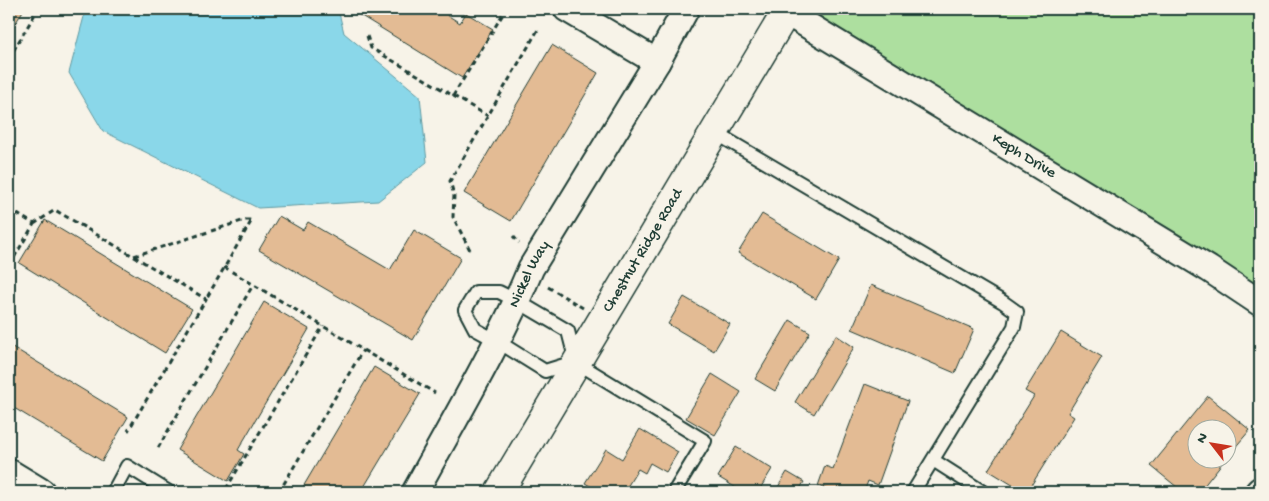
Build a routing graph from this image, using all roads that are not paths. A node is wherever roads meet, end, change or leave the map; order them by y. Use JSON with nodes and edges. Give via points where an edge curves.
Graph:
{"nodes":[{"id":1,"x":567,"y":9,"type":"edge"},
{"id":2,"x":686,"y":9,"type":"edge"},
{"id":3,"x":787,"y":10,"type":"edge"},
{"id":4,"x":657,"y":62,"type":"junction"},
{"id":5,"x":714,"y":132,"type":"junction"},
{"id":6,"x":518,"y":301,"type":"junction"},
{"id":7,"x":1260,"y":303,"type":"edge"},
{"id":8,"x":497,"y":341,"type":"junction"},
{"id":9,"x":576,"y":362,"type":"junction"},
{"id":10,"x":933,"y":460,"type":"junction"},
{"id":11,"x":9,"y":472,"type":"edge"},
{"id":12,"x":42,"y":492,"type":"edge"},
{"id":13,"x":113,"y":492,"type":"edge"},
{"id":14,"x":170,"y":492,"type":"edge"},
{"id":15,"x":415,"y":492,"type":"edge"},
{"id":16,"x":499,"y":492,"type":"edge"},
{"id":17,"x":674,"y":492,"type":"edge"},
{"id":18,"x":913,"y":492,"type":"edge"},
{"id":19,"x":983,"y":492,"type":"edge"}],
"edges":[{"from":1,"to":4,"type":"street"},
{"from":2,"to":4,"type":"street","name":"Nickel Way"},
{"from":3,"to":5,"type":"street","name":"Chestnut Ridge Road"},
{"from":3,"to":7,"type":"street","name":"Keph Drive"},
{"from":4,"to":6,"type":"street","name":"Nickel Way","via":[[531,268]]},
{"from":5,"to":9,"type":"street","name":"Chestnut Ridge Road"},
{"from":5,"to":10,"type":"lane","via":[[1016,312],[1014,327]]},
{"from":6,"to":8,"type":"street","name":"Nickel Way"},
{"from":6,"to":8,"type":"lane","via":[[499,292],[476,292],[465,310],[475,329]]},
{"from":6,"to":9,"type":"lane","via":[[568,332]]},
{"from":8,"to":9,"type":"lane","via":[[545,370]]},
{"from":8,"to":15,"type":"street","name":"Nickel Way"},
{"from":9,"to":16,"type":"street","name":"Chestnut Ridge Road"},
{"from":9,"to":17,"type":"lane","via":[[705,440]]},
{"from":10,"to":18,"type":"lane"},
{"from":10,"to":19,"type":"lane"},
{"from":11,"to":12,"type":"street"},
{"from":13,"to":14,"type":"lane","via":[[127,466]]}]}
